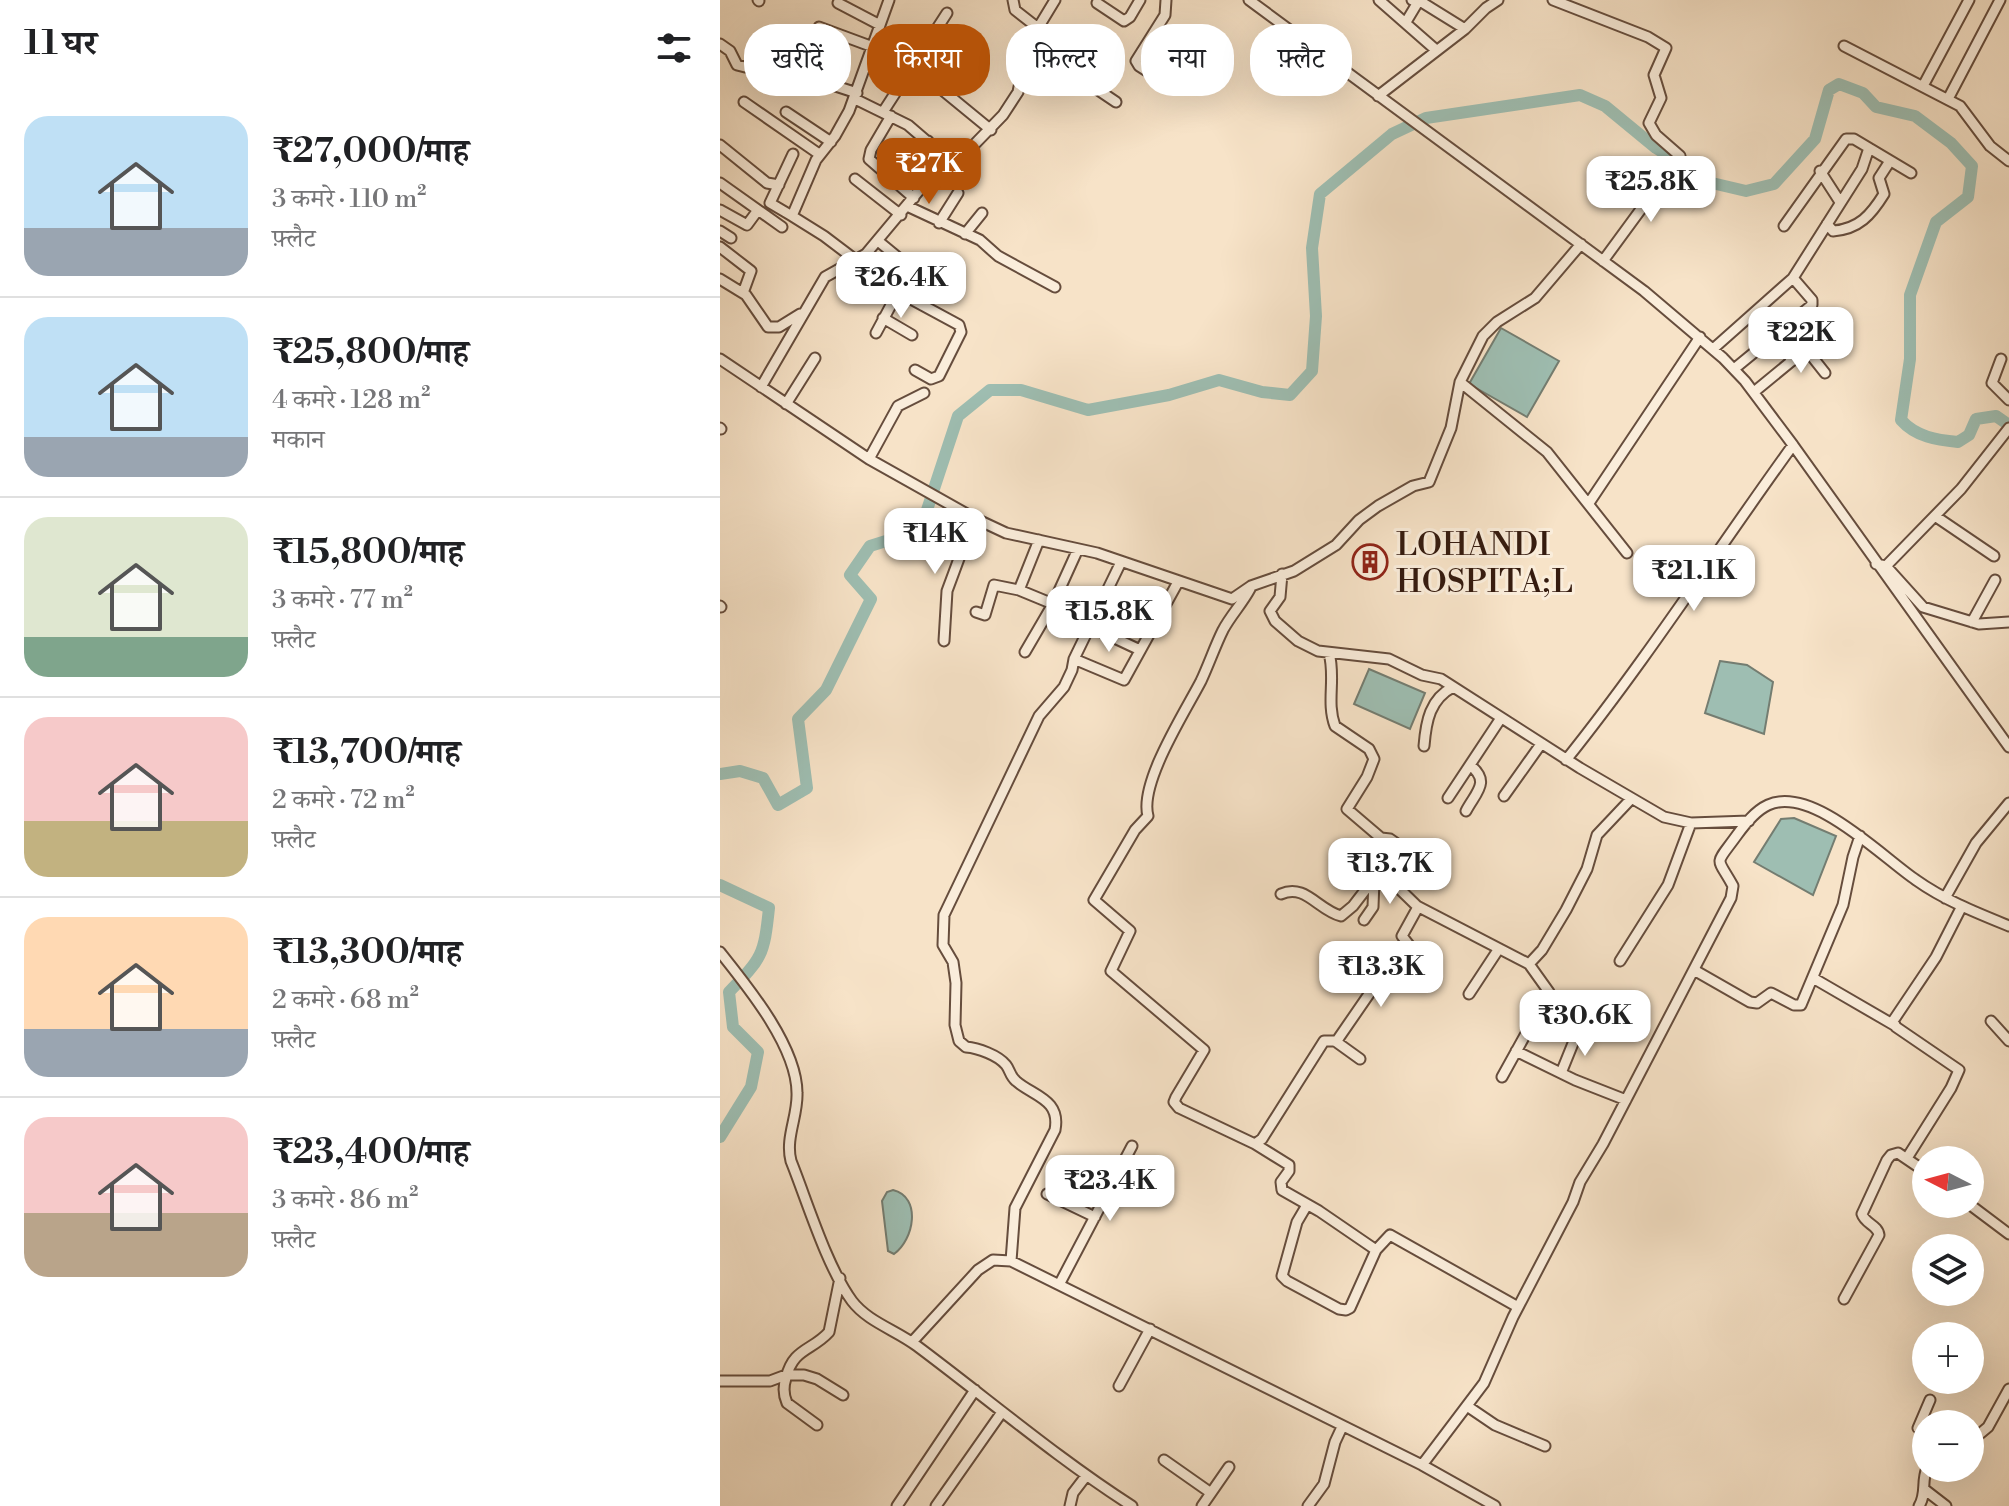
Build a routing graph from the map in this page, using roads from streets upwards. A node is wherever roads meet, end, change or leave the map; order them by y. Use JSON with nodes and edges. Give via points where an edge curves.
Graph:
{"nodes":[{"id":1,"x":889,"y":0,"type":"edge"},
{"id":2,"x":1013,"y":0,"type":"edge"},
{"id":3,"x":1055,"y":0,"type":"edge"},
{"id":4,"x":1140,"y":0,"type":"edge"},
{"id":5,"x":1166,"y":0,"type":"edge"},
{"id":6,"x":1379,"y":0,"type":"edge"},
{"id":7,"x":1498,"y":0,"type":"edge"},
{"id":8,"x":1553,"y":0,"type":"edge"},
{"id":9,"x":1969,"y":0,"type":"edge"},
{"id":10,"x":2000,"y":0,"type":"edge"},
{"id":11,"x":1415,"y":1,"type":"edge"},
{"id":12,"x":1255,"y":2,"type":"edge"},
{"id":13,"x":1097,"y":3,"type":"dead end"},
{"id":14,"x":838,"y":4,"type":"edge"},
{"id":15,"x":947,"y":13,"type":"dead end"},
{"id":16,"x":1406,"y":22,"type":"junction"},
{"id":17,"x":878,"y":24,"type":"edge"},
{"id":18,"x":880,"y":24,"type":"edge"},
{"id":19,"x":940,"y":24,"type":"edge"},
{"id":20,"x":1033,"y":24,"type":"edge"},
{"id":21,"x":1040,"y":24,"type":"edge"},
{"id":22,"x":1159,"y":24,"type":"edge"},
{"id":23,"x":1465,"y":29,"type":"junction"},
{"id":24,"x":720,"y":44,"type":"edge"},
{"id":25,"x":1844,"y":46,"type":"dead end"},
{"id":26,"x":1436,"y":50,"type":"junction"},
{"id":27,"x":867,"y":64,"type":"edge"},
{"id":28,"x":1923,"y":86,"type":"junction"},
{"id":29,"x":856,"y":96,"type":"junction"},
{"id":30,"x":897,"y":96,"type":"edge"},
{"id":31,"x":950,"y":96,"type":"edge"},
{"id":32,"x":1015,"y":96,"type":"edge"},
{"id":33,"x":1107,"y":96,"type":"edge"},
{"id":34,"x":1378,"y":96,"type":"junction"},
{"id":35,"x":1948,"y":99,"type":"junction"},
{"id":36,"x":744,"y":102,"type":"dead end"},
{"id":37,"x":1116,"y":102,"type":"dead end"},
{"id":38,"x":786,"y":112,"type":"dead end"},
{"id":39,"x":887,"y":114,"type":"junction"},
{"id":40,"x":991,"y":130,"type":"junction"},
{"id":41,"x":928,"y":141,"type":"junction"},
{"id":42,"x":831,"y":142,"type":"junction"},
{"id":43,"x":720,"y":145,"type":"edge"},
{"id":44,"x":1869,"y":148,"type":"junction"},
{"id":45,"x":793,"y":154,"type":"dead end"},
{"id":46,"x":819,"y":154,"type":"junction"},
{"id":47,"x":1890,"y":161,"type":"junction"},
{"id":48,"x":2009,"y":161,"type":"edge"},
{"id":49,"x":951,"y":162,"type":"junction"},
{"id":50,"x":1820,"y":171,"type":"junction"},
{"id":51,"x":1911,"y":173,"type":"dead end"},
{"id":52,"x":855,"y":179,"type":"dead end"},
{"id":53,"x":720,"y":183,"type":"edge"},
{"id":54,"x":897,"y":184,"type":"junction"},
{"id":55,"x":779,"y":185,"type":"junction"},
{"id":56,"x":958,"y":193,"type":"dead end"},
{"id":57,"x":1840,"y":202,"type":"junction"},
{"id":58,"x":770,"y":203,"type":"junction"},
{"id":59,"x":907,"y":206,"type":"junction"},
{"id":60,"x":720,"y":210,"type":"edge"},
{"id":61,"x":761,"y":212,"type":"junction"},
{"id":62,"x":982,"y":213,"type":"dead end"},
{"id":63,"x":792,"y":216,"type":"junction"},
{"id":64,"x":939,"y":223,"type":"junction"},
{"id":65,"x":1827,"y":224,"type":"junction"},
{"id":66,"x":1784,"y":226,"type":"dead end"},
{"id":67,"x":782,"y":227,"type":"dead end"},
{"id":68,"x":720,"y":231,"type":"edge"},
{"id":69,"x":965,"y":234,"type":"junction"},
{"id":70,"x":731,"y":238,"type":"dead end"},
{"id":71,"x":878,"y":241,"type":"junction"},
{"id":72,"x":1581,"y":244,"type":"junction"},
{"id":73,"x":720,"y":247,"type":"edge"},
{"id":74,"x":857,"y":261,"type":"junction"},
{"id":75,"x":1603,"y":261,"type":"junction"},
{"id":76,"x":912,"y":269,"type":"dead end"},
{"id":77,"x":1793,"y":278,"type":"junction"},
{"id":78,"x":720,"y":279,"type":"edge"},
{"id":79,"x":1055,"y":287,"type":"dead end"},
{"id":80,"x":898,"y":292,"type":"junction"},
{"id":81,"x":743,"y":293,"type":"junction"},
{"id":82,"x":803,"y":312,"type":"junction"},
{"id":83,"x":883,"y":318,"type":"junction"},
{"id":84,"x":1827,"y":332,"type":"dead end"},
{"id":85,"x":876,"y":333,"type":"dead end"},
{"id":86,"x":1777,"y":334,"type":"junction"},
{"id":87,"x":912,"y":335,"type":"dead end"},
{"id":88,"x":1700,"y":337,"type":"junction"},
{"id":89,"x":1713,"y":349,"type":"junction"},
{"id":90,"x":1806,"y":349,"type":"junction"},
{"id":91,"x":815,"y":358,"type":"dead end"},
{"id":92,"x":2001,"y":359,"type":"dead end"},
{"id":93,"x":721,"y":360,"type":"edge"},
{"id":94,"x":1792,"y":361,"type":"junction"},
{"id":95,"x":1734,"y":369,"type":"junction"},
{"id":96,"x":915,"y":370,"type":"dead end"},
{"id":97,"x":1825,"y":373,"type":"dead end"},
{"id":98,"x":1460,"y":382,"type":"junction"},
{"id":99,"x":761,"y":387,"type":"junction"},
{"id":100,"x":1754,"y":392,"type":"junction"},
{"id":101,"x":924,"y":393,"type":"dead end"},
{"id":102,"x":2009,"y":400,"type":"edge"},
{"id":103,"x":786,"y":404,"type":"junction"},
{"id":104,"x":2009,"y":429,"type":"edge"},
{"id":105,"x":1793,"y":445,"type":"junction"},
{"id":106,"x":869,"y":459,"type":"junction"},
{"id":107,"x":1589,"y":503,"type":"junction"},
{"id":108,"x":1935,"y":516,"type":"junction"},
{"id":109,"x":974,"y":518,"type":"junction"},
{"id":110,"x":1039,"y":540,"type":"junction"},
{"id":111,"x":1078,"y":549,"type":"junction"},
{"id":112,"x":1627,"y":553,"type":"dead end"},
{"id":113,"x":1994,"y":556,"type":"dead end"},
{"id":114,"x":1121,"y":562,"type":"junction"},
{"id":115,"x":1881,"y":565,"type":"junction"},
{"id":116,"x":1282,"y":574,"type":"junction"},
{"id":117,"x":1995,"y":580,"type":"dead end"},
{"id":118,"x":1178,"y":582,"type":"junction"},
{"id":119,"x":1251,"y":586,"type":"junction"},
{"id":120,"x":1019,"y":590,"type":"junction"},
{"id":121,"x":1106,"y":595,"type":"junction"},
{"id":122,"x":1053,"y":604,"type":"junction"},
{"id":123,"x":976,"y":612,"type":"dead end"},
{"id":124,"x":1158,"y":619,"type":"junction"},
{"id":125,"x":1972,"y":622,"type":"junction"},
{"id":126,"x":2009,"y":622,"type":"edge"},
{"id":127,"x":1091,"y":627,"type":"junction"},
{"id":128,"x":944,"y":641,"type":"dead end"},
{"id":129,"x":1140,"y":650,"type":"junction"},
{"id":130,"x":1025,"y":652,"type":"dead end"},
{"id":131,"x":1329,"y":653,"type":"junction"},
{"id":132,"x":1074,"y":659,"type":"junction"},
{"id":133,"x":1453,"y":687,"type":"junction"},
{"id":134,"x":1501,"y":718,"type":"junction"},
{"id":135,"x":1541,"y":744,"type":"junction"},
{"id":136,"x":1424,"y":746,"type":"dead end"},
{"id":137,"x":2009,"y":747,"type":"edge"},
{"id":138,"x":1566,"y":760,"type":"junction"},
{"id":139,"x":1470,"y":765,"type":"junction"},
{"id":140,"x":1504,"y":796,"type":"dead end"},
{"id":141,"x":1448,"y":798,"type":"dead end"},
{"id":142,"x":1631,"y":799,"type":"junction"},
{"id":143,"x":2009,"y":803,"type":"edge"},
{"id":144,"x":1466,"y":811,"type":"dead end"},
{"id":145,"x":1749,"y":821,"type":"junction"},
{"id":146,"x":1691,"y":823,"type":"junction"},
{"id":147,"x":1860,"y":836,"type":"junction"},
{"id":148,"x":1399,"y":846,"type":"junction"},
{"id":149,"x":1381,"y":871,"type":"junction"},
{"id":150,"x":1436,"y":871,"type":"dead end"},
{"id":151,"x":1374,"y":880,"type":"junction"},
{"id":152,"x":1281,"y":894,"type":"dead end"},
{"id":153,"x":1945,"y":898,"type":"junction"},
{"id":154,"x":1417,"y":906,"type":"junction"},
{"id":155,"x":1962,"y":906,"type":"junction"},
{"id":156,"x":1364,"y":920,"type":"dead end"},
{"id":157,"x":2009,"y":926,"type":"edge"},
{"id":158,"x":1413,"y":950,"type":"dead end"},
{"id":159,"x":1498,"y":950,"type":"junction"},
{"id":160,"x":720,"y":952,"type":"edge"},
{"id":161,"x":1383,"y":956,"type":"dead end"},
{"id":162,"x":1620,"y":961,"type":"dead end"},
{"id":163,"x":1529,"y":964,"type":"junction"},
{"id":164,"x":1694,"y":970,"type":"junction"},
{"id":165,"x":1813,"y":978,"type":"junction"},
{"id":166,"x":1469,"y":994,"type":"dead end"},
{"id":167,"x":1991,"y":1021,"type":"dead end"},
{"id":168,"x":1894,"y":1025,"type":"junction"},
{"id":169,"x":1578,"y":1031,"type":"dead end"},
{"id":170,"x":2009,"y":1041,"type":"edge"},
{"id":171,"x":1336,"y":1042,"type":"junction"},
{"id":172,"x":1516,"y":1051,"type":"junction"},
{"id":173,"x":1360,"y":1059,"type":"dead end"},
{"id":174,"x":1561,"y":1073,"type":"junction"},
{"id":175,"x":1502,"y":1077,"type":"dead end"},
{"id":176,"x":1626,"y":1100,"type":"junction"},
{"id":177,"x":1255,"y":1144,"type":"junction"},
{"id":178,"x":1132,"y":1146,"type":"dead end"},
{"id":179,"x":1907,"y":1158,"type":"junction"},
{"id":180,"x":1912,"y":1162,"type":"edge"},
{"id":181,"x":1047,"y":1194,"type":"dead end"},
{"id":182,"x":1307,"y":1205,"type":"junction"},
{"id":183,"x":1984,"y":1215,"type":"edge"},
{"id":184,"x":1095,"y":1217,"type":"junction"},
{"id":185,"x":2009,"y":1234,"type":"edge"},
{"id":186,"x":1376,"y":1250,"type":"junction"},
{"id":187,"x":1011,"y":1261,"type":"junction"},
{"id":188,"x":840,"y":1278,"type":"junction"},
{"id":189,"x":1060,"y":1283,"type":"junction"},
{"id":190,"x":1844,"y":1299,"type":"dead end"},
{"id":191,"x":1518,"y":1307,"type":"junction"},
{"id":192,"x":1150,"y":1329,"type":"junction"},
{"id":193,"x":912,"y":1342,"type":"junction"},
{"id":194,"x":786,"y":1375,"type":"junction"},
{"id":195,"x":720,"y":1381,"type":"edge"},
{"id":196,"x":1119,"y":1386,"type":"dead end"},
{"id":197,"x":2009,"y":1389,"type":"edge"},
{"id":198,"x":975,"y":1390,"type":"junction"},
{"id":199,"x":843,"y":1395,"type":"dead end"},
{"id":200,"x":1930,"y":1400,"type":"dead end"},
{"id":201,"x":1467,"y":1406,"type":"junction"},
{"id":202,"x":1926,"y":1410,"type":"edge"},
{"id":203,"x":1002,"y":1412,"type":"junction"},
{"id":204,"x":817,"y":1425,"type":"dead end"},
{"id":205,"x":1342,"y":1427,"type":"junction"},
{"id":206,"x":1984,"y":1430,"type":"edge"},
{"id":207,"x":1545,"y":1446,"type":"dead end"},
{"id":208,"x":1164,"y":1460,"type":"dead end"},
{"id":209,"x":1422,"y":1465,"type":"junction"},
{"id":210,"x":1229,"y":1467,"type":"dead end"},
{"id":211,"x":1086,"y":1476,"type":"junction"},
{"id":212,"x":1922,"y":1482,"type":"edge"},
{"id":213,"x":1924,"y":1489,"type":"junction"},
{"id":214,"x":1211,"y":1493,"type":"junction"},
{"id":215,"x":897,"y":1506,"type":"edge"},
{"id":216,"x":936,"y":1506,"type":"edge"},
{"id":217,"x":1070,"y":1506,"type":"edge"},
{"id":218,"x":1132,"y":1506,"type":"edge"},
{"id":219,"x":1202,"y":1506,"type":"edge"},
{"id":220,"x":1308,"y":1506,"type":"edge"},
{"id":221,"x":1495,"y":1506,"type":"edge"},
{"id":222,"x":1919,"y":1506,"type":"edge"},
{"id":223,"x":1946,"y":1506,"type":"edge"}],
"edges":[{"from":1,"to":18,"type":"street"},
{"from":2,"to":20,"type":"street","via":[[1015,10]]},
{"from":3,"to":21,"type":"street"},
{"from":4,"to":13,"type":"street","via":[[1124,21]]},
{"from":5,"to":22,"type":"street"},
{"from":6,"to":16,"type":"street"},
{"from":7,"to":23,"type":"street"},
{"from":8,"to":75,"type":"street","via":[[1666,48],[1654,75],[1661,98],[1649,123],[1680,154]]},
{"from":9,"to":28,"type":"street"},
{"from":10,"to":35,"type":"street"},
{"from":11,"to":16,"type":"street"},
{"from":11,"to":23,"type":"street"},
{"from":12,"to":34,"type":"street"},
{"from":14,"to":17,"type":"street"},
{"from":15,"to":19,"type":"street"},
{"from":16,"to":26,"type":"street"},
{"from":23,"to":26,"type":"street"},
{"from":24,"to":29,"type":"street","via":[[737,65],[777,67]]},
{"from":25,"to":28,"type":"street"},
{"from":26,"to":34,"type":"street"},
{"from":27,"to":29,"type":"street"},
{"from":28,"to":35,"type":"street"},
{"from":29,"to":39,"type":"street"},
{"from":29,"to":42,"type":"street"},
{"from":30,"to":39,"type":"street"},
{"from":31,"to":40,"type":"street"},
{"from":32,"to":40,"type":"street"},
{"from":33,"to":37,"type":"street"},
{"from":34,"to":72,"type":"street"},
{"from":35,"to":48,"type":"street"},
{"from":36,"to":46,"type":"street"},
{"from":38,"to":42,"type":"street"},
{"from":39,"to":41,"type":"street"},
{"from":39,"to":54,"type":"street","via":[[869,159]]},
{"from":40,"to":49,"type":"street"},
{"from":41,"to":49,"type":"street"},
{"from":41,"to":54,"type":"street"},
{"from":42,"to":46,"type":"street"},
{"from":43,"to":55,"type":"street","via":[[767,183]]},
{"from":44,"to":47,"type":"street"},
{"from":44,"to":50,"type":"street","via":[[1846,139]]},
{"from":44,"to":57,"type":"street"},
{"from":45,"to":55,"type":"street"},
{"from":46,"to":63,"type":"street"},
{"from":47,"to":51,"type":"street"},
{"from":47,"to":65,"type":"street","via":[[1879,178],[1884,194],[1870,216],[1835,231]]},
{"from":49,"to":59,"type":"street","via":[[932,175]]},
{"from":50,"to":57,"type":"street"},
{"from":50,"to":66,"type":"street"},
{"from":52,"to":59,"type":"street"},
{"from":53,"to":61,"type":"street"},
{"from":54,"to":59,"type":"street"},
{"from":55,"to":58,"type":"street"},
{"from":56,"to":64,"type":"street"},
{"from":57,"to":65,"type":"street"},
{"from":58,"to":61,"type":"street"},
{"from":58,"to":63,"type":"street"},
{"from":59,"to":64,"type":"street"},
{"from":59,"to":71,"type":"street"},
{"from":60,"to":61,"type":"street","via":[[747,225]]},
{"from":61,"to":67,"type":"street"},
{"from":62,"to":69,"type":"street"},
{"from":63,"to":74,"type":"street"},
{"from":64,"to":69,"type":"street"},
{"from":65,"to":77,"type":"street"},
{"from":68,"to":70,"type":"street"},
{"from":69,"to":79,"type":"street"},
{"from":71,"to":74,"type":"street"},
{"from":71,"to":76,"type":"street"},
{"from":72,"to":75,"type":"street"},
{"from":72,"to":98,"type":"street","via":[[1535,298],[1483,336]]},
{"from":73,"to":81,"type":"street","via":[[751,271]]},
{"from":74,"to":80,"type":"street"},
{"from":74,"to":82,"type":"street","via":[[825,277]]},
{"from":75,"to":88,"type":"street"},
{"from":77,"to":86,"type":"street","via":[[1812,304]]},
{"from":77,"to":89,"type":"street"},
{"from":78,"to":81,"type":"street"},
{"from":80,"to":83,"type":"street"},
{"from":80,"to":96,"type":"street","via":[[961,328],[936,379]]},
{"from":81,"to":82,"type":"street","via":[[768,327],[779,327]]},
{"from":82,"to":99,"type":"street"},
{"from":83,"to":85,"type":"street"},
{"from":83,"to":87,"type":"street"},
{"from":84,"to":90,"type":"street"},
{"from":86,"to":94,"type":"street"},
{"from":86,"to":95,"type":"street"},
{"from":88,"to":89,"type":"street"},
{"from":88,"to":107,"type":"street"},
{"from":89,"to":95,"type":"street"},
{"from":90,"to":94,"type":"street"},
{"from":90,"to":97,"type":"street"},
{"from":91,"to":103,"type":"street"},
{"from":92,"to":102,"type":"street","via":[[1991,382]]},
{"from":93,"to":99,"type":"street"},
{"from":94,"to":100,"type":"street"},
{"from":95,"to":100,"type":"street"},
{"from":98,"to":107,"type":"street","via":[[1542,446]]},
{"from":98,"to":116,"type":"street","via":[[1451,428],[1429,482],[1378,506],[1336,545]]},
{"from":99,"to":103,"type":"street"},
{"from":100,"to":105,"type":"street"},
{"from":101,"to":106,"type":"street","via":[[898,406]]},
{"from":103,"to":106,"type":"street"},
{"from":104,"to":108,"type":"street"},
{"from":105,"to":115,"type":"street"},
{"from":105,"to":138,"type":"street"},
{"from":106,"to":109,"type":"street"},
{"from":107,"to":112,"type":"street"},
{"from":108,"to":113,"type":"street"},
{"from":108,"to":115,"type":"street"},
{"from":109,"to":110,"type":"street"},
{"from":109,"to":128,"type":"street","via":[[947,591]]},
{"from":110,"to":111,"type":"street"},
{"from":110,"to":120,"type":"street"},
{"from":111,"to":114,"type":"street"},
{"from":111,"to":122,"type":"street"},
{"from":114,"to":118,"type":"street"},
{"from":114,"to":121,"type":"street"},
{"from":115,"to":125,"type":"street","via":[[1919,605]]},
{"from":115,"to":137,"type":"street"},
{"from":116,"to":119,"type":"street"},
{"from":116,"to":131,"type":"street","via":[[1280,597],[1270,611],[1275,621],[1298,641]]},
{"from":117,"to":125,"type":"street"},
{"from":118,"to":119,"type":"street","via":[[1228,599]]},
{"from":118,"to":124,"type":"street"},
{"from":119,"to":177,"type":"street","via":[[1161,757],[1148,791],[1148,816],[1094,900],[1130,928],[1111,971],[1204,1050],[1176,1105]]},
{"from":120,"to":122,"type":"street"},
{"from":120,"to":123,"type":"street","via":[[994,585],[985,615]]},
{"from":121,"to":124,"type":"street"},
{"from":121,"to":127,"type":"street"},
{"from":122,"to":130,"type":"street"},
{"from":124,"to":129,"type":"street"},
{"from":125,"to":126,"type":"street"},
{"from":127,"to":129,"type":"street"},
{"from":127,"to":132,"type":"street"},
{"from":129,"to":132,"type":"street","via":[[1124,680]]},
{"from":131,"to":133,"type":"street","via":[[1389,659]]},
{"from":131,"to":148,"type":"street","via":[[1335,726],[1369,749],[1374,759],[1347,809]]},
{"from":132,"to":187,"type":"street","via":[[1064,687],[1039,716],[944,915],[942,930],[953,962],[959,1041],[1000,1060],[1016,1081],[1046,1099],[1056,1117],[1055,1130],[1015,1208]]},
{"from":133,"to":134,"type":"street"},
{"from":133,"to":136,"type":"street","via":[[1433,705]]},
{"from":134,"to":135,"type":"street"},
{"from":134,"to":139,"type":"street"},
{"from":135,"to":138,"type":"street"},
{"from":135,"to":140,"type":"street"},
{"from":138,"to":142,"type":"street"},
{"from":139,"to":141,"type":"street"},
{"from":139,"to":144,"type":"street","via":[[1482,781]]},
{"from":142,"to":146,"type":"street","via":[[1664,817]]},
{"from":142,"to":163,"type":"street","via":[[1594,840],[1589,864],[1566,910]]},
{"from":143,"to":153,"type":"street","via":[[1976,843]]},
{"from":145,"to":146,"type":"street"},
{"from":145,"to":147,"type":"street","via":[[1770,804],[1795,804]]},
{"from":145,"to":164,"type":"street","via":[[1720,859],[1733,892]]},
{"from":146,"to":162,"type":"street","via":[[1668,885]]},
{"from":147,"to":153,"type":"street"},
{"from":147,"to":165,"type":"street","via":[[1843,905]]},
{"from":148,"to":149,"type":"street"},
{"from":148,"to":150,"type":"street"},
{"from":149,"to":151,"type":"street"},
{"from":149,"to":154,"type":"street"},
{"from":151,"to":152,"type":"street","via":[[1341,916],[1301,892]]},
{"from":151,"to":156,"type":"street","via":[[1373,907]]},
{"from":153,"to":155,"type":"street"},
{"from":154,"to":158,"type":"street","via":[[1402,936]]},
{"from":154,"to":159,"type":"street"},
{"from":155,"to":157,"type":"street"},
{"from":155,"to":168,"type":"street"},
{"from":159,"to":163,"type":"street"},
{"from":159,"to":166,"type":"street"},
{"from":160,"to":188,"type":"street","via":[[778,1036],[795,1074],[789,1153]]},
{"from":161,"to":171,"type":"street","via":[[1378,981]]},
{"from":163,"to":172,"type":"street","via":[[1549,992]]},
{"from":164,"to":165,"type":"street","via":[[1755,1003],[1771,993],[1799,1006]]},
{"from":164,"to":176,"type":"street"},
{"from":165,"to":168,"type":"street"},
{"from":167,"to":170,"type":"street"},
{"from":168,"to":179,"type":"street","via":[[1959,1070]]},
{"from":169,"to":174,"type":"street"},
{"from":171,"to":173,"type":"street"},
{"from":171,"to":177,"type":"street","via":[[1324,1041]]},
{"from":172,"to":174,"type":"street"},
{"from":172,"to":175,"type":"street"},
{"from":174,"to":176,"type":"street"},
{"from":176,"to":191,"type":"street"},
{"from":177,"to":182,"type":"street","via":[[1289,1165],[1280,1188]]},
{"from":178,"to":184,"type":"street"},
{"from":179,"to":180,"type":"street"},
{"from":179,"to":190,"type":"street","via":[[1891,1155],[1867,1201],[1863,1217],[1879,1235]]},
{"from":181,"to":184,"type":"street"},
{"from":182,"to":186,"type":"street"},
{"from":182,"to":186,"type":"street","via":[[1283,1269],[1287,1281],[1346,1310]]},
{"from":183,"to":185,"type":"street"},
{"from":184,"to":189,"type":"street"},
{"from":186,"to":191,"type":"street","via":[[1387,1236],[1395,1236]]},
{"from":187,"to":189,"type":"street"},
{"from":187,"to":193,"type":"street","via":[[993,1260],[978,1270]]},
{"from":188,"to":193,"type":"street","via":[[863,1312]]},
{"from":188,"to":194,"type":"street","via":[[829,1332],[797,1355]]},
{"from":189,"to":192,"type":"street"},
{"from":191,"to":201,"type":"street","via":[[1491,1371]]},
{"from":192,"to":196,"type":"street"},
{"from":192,"to":205,"type":"street"},
{"from":193,"to":198,"type":"street"},
{"from":194,"to":195,"type":"street","via":[[770,1381]]},
{"from":194,"to":199,"type":"street","via":[[811,1376]]},
{"from":194,"to":204,"type":"street","via":[[787,1403]]},
{"from":197,"to":206,"type":"street"},
{"from":198,"to":203,"type":"street"},
{"from":198,"to":215,"type":"street"},
{"from":200,"to":202,"type":"street"},
{"from":201,"to":207,"type":"street","via":[[1495,1425]]},
{"from":201,"to":209,"type":"street"},
{"from":203,"to":211,"type":"street"},
{"from":203,"to":216,"type":"street"},
{"from":205,"to":209,"type":"street"},
{"from":205,"to":220,"type":"street","via":[[1324,1484]]},
{"from":208,"to":214,"type":"street"},
{"from":209,"to":221,"type":"street"},
{"from":210,"to":214,"type":"street"},
{"from":211,"to":217,"type":"street"},
{"from":211,"to":218,"type":"street"},
{"from":212,"to":213,"type":"street"},
{"from":213,"to":222,"type":"street"},
{"from":213,"to":223,"type":"street"},
{"from":214,"to":219,"type":"street"}]}
